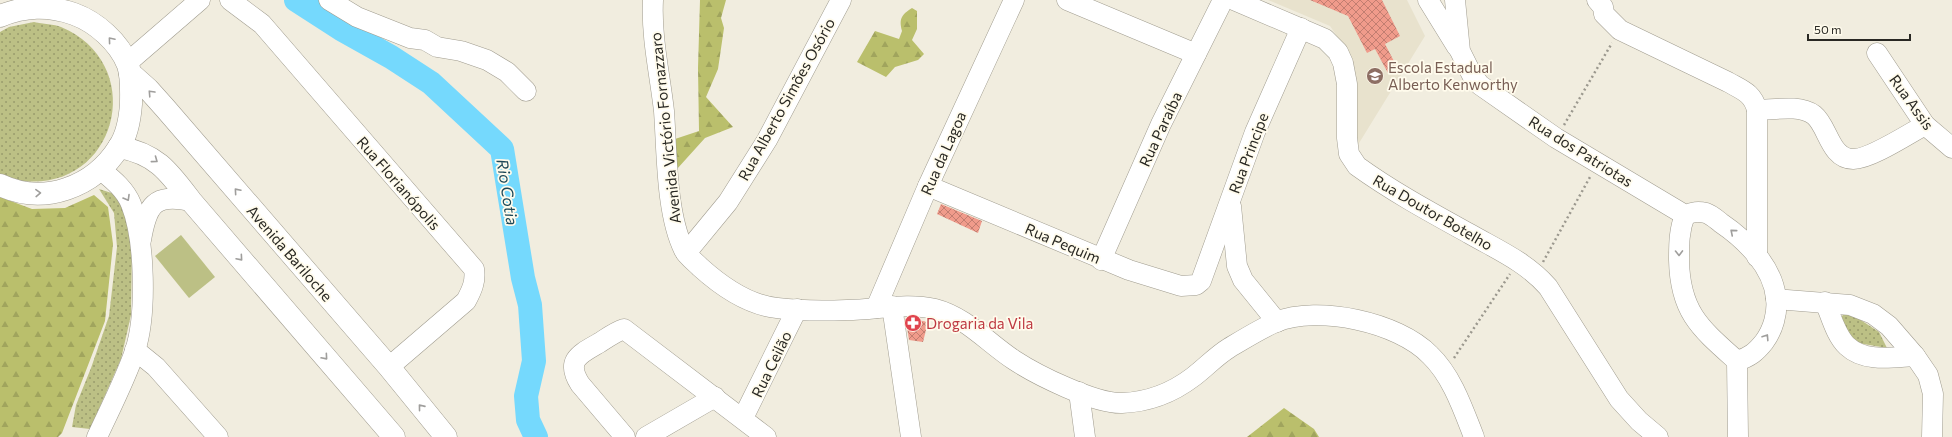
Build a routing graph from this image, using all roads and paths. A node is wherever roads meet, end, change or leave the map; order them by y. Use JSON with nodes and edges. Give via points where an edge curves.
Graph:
{"nodes":[{"id":1,"x":200,"y":0,"type":"edge"},
{"id":2,"x":230,"y":0,"type":"edge"},
{"id":3,"x":328,"y":0,"type":"edge"},
{"id":4,"x":653,"y":0,"type":"edge"},
{"id":5,"x":841,"y":0,"type":"edge"},
{"id":6,"x":1014,"y":0,"type":"edge"},
{"id":7,"x":1067,"y":0,"type":"edge"},
{"id":8,"x":1223,"y":0,"type":"edge"},
{"id":9,"x":1234,"y":0,"type":"edge"},
{"id":10,"x":1428,"y":0,"type":"edge"},
{"id":11,"x":1455,"y":0,"type":"edge"},
{"id":12,"x":1597,"y":0,"type":"edge"},
{"id":13,"x":58,"y":4,"type":"edge"},
{"id":14,"x":0,"y":16,"type":"edge"},
{"id":15,"x":1301,"y":28,"type":"junction"},
{"id":16,"x":1620,"y":30,"type":"junction"},
{"id":17,"x":1460,"y":50,"type":"junction"},
{"id":18,"x":1877,"y":53,"type":"dead end"},
{"id":19,"x":1196,"y":54,"type":"junction"},
{"id":20,"x":128,"y":68,"type":"junction"},
{"id":21,"x":526,"y":91,"type":"dead end"},
{"id":22,"x":1757,"y":110,"type":"junction"},
{"id":23,"x":1925,"y":125,"type":"junction"},
{"id":24,"x":1556,"y":138,"type":"junction"},
{"id":25,"x":120,"y":147,"type":"junction"},
{"id":26,"x":1952,"y":148,"type":"edge"},
{"id":27,"x":1598,"y":163,"type":"junction"},
{"id":28,"x":101,"y":170,"type":"junction"},
{"id":29,"x":0,"y":185,"type":"edge"},
{"id":30,"x":928,"y":186,"type":"junction"},
{"id":31,"x":1230,"y":200,"type":"junction"},
{"id":32,"x":191,"y":201,"type":"junction"},
{"id":33,"x":1685,"y":215,"type":"junction"},
{"id":34,"x":140,"y":248,"type":"junction"},
{"id":35,"x":686,"y":253,"type":"junction"},
{"id":36,"x":1758,"y":257,"type":"junction"},
{"id":37,"x":1102,"y":260,"type":"junction"},
{"id":38,"x":1519,"y":261,"type":"junction"},
{"id":39,"x":1536,"y":274,"type":"junction"},
{"id":40,"x":1201,"y":281,"type":"joint"},
{"id":41,"x":1776,"y":299,"type":"junction"},
{"id":42,"x":1825,"y":302,"type":"junction"},
{"id":43,"x":884,"y":307,"type":"junction"},
{"id":44,"x":797,"y":309,"type":"junction"},
{"id":45,"x":1277,"y":322,"type":"junction"},
{"id":46,"x":135,"y":350,"type":"junction"},
{"id":47,"x":1915,"y":356,"type":"junction"},
{"id":48,"x":1737,"y":361,"type":"junction"},
{"id":49,"x":389,"y":367,"type":"junction"},
{"id":50,"x":1445,"y":372,"type":"junction"},
{"id":51,"x":1079,"y":392,"type":"junction"},
{"id":52,"x":715,"y":398,"type":"junction"},
{"id":53,"x":743,"y":418,"type":"junction"},
{"id":54,"x":97,"y":437,"type":"edge"},
{"id":55,"x":218,"y":437,"type":"edge"},
{"id":56,"x":394,"y":437,"type":"edge"},
{"id":57,"x":446,"y":437,"type":"edge"},
{"id":58,"x":625,"y":437,"type":"edge"},
{"id":59,"x":646,"y":437,"type":"edge"},
{"id":60,"x":766,"y":437,"type":"edge"},
{"id":61,"x":911,"y":437,"type":"edge"},
{"id":62,"x":1085,"y":437,"type":"edge"},
{"id":63,"x":1474,"y":437,"type":"edge"},
{"id":64,"x":1658,"y":437,"type":"edge"},
{"id":65,"x":1738,"y":437,"type":"edge"},
{"id":66,"x":1932,"y":437,"type":"edge"}],
"edges":[{"from":1,"to":20,"type":"street"},
{"from":2,"to":49,"type":"street","name":"Rua Florianópolis","via":[[262,24],[474,269],[472,289],[466,301]]},
{"from":3,"to":21,"type":"street","via":[[357,17],[410,38],[425,40],[438,47],[461,50],[487,60],[507,72]]},
{"from":4,"to":35,"type":"street","name":"Avenida Victório Fornazzaro","via":[[668,180],[676,230]]},
{"from":5,"to":35,"type":"street","name":"Rua Alberto Simões Osório","via":[[767,140],[728,202]]},
{"from":6,"to":30,"type":"street","name":"Rua da Lagoa"},
{"from":7,"to":19,"type":"street"},
{"from":8,"to":19,"type":"street","name":"Rua Paraíba"},
{"from":9,"to":15,"type":"street","name":"Rua Doutor Botelho"},
{"from":10,"to":17,"type":"street"},
{"from":11,"to":17,"type":"street","name":"Rua dos Patriotas"},
{"from":12,"to":16,"type":"street","via":[[1603,7],[1604,14]]},
{"from":13,"to":14,"type":"main road","name":"Avenida Bariloche","via":[[14,10]]},
{"from":20,"to":13,"type":"main road","name":"Avenida Bariloche","one_way":true,"via":[[110,38],[86,19]]},
{"from":15,"to":31,"type":"street","name":"Rua Principe","via":[[1255,132]]},
{"from":15,"to":38,"type":"street","name":"Rua Doutor Botelho","via":[[1326,39],[1338,52],[1343,63],[1347,84],[1349,154],[1357,166],[1431,212]]},
{"from":16,"to":22,"type":"street","via":[[1743,90],[1755,99]]},
{"from":16,"to":24,"type":"path"},
{"from":17,"to":24,"type":"street","name":"Rua dos Patriotas","via":[[1480,85]]},
{"from":18,"to":23,"type":"street","name":"Rua Assis"},
{"from":19,"to":37,"type":"street","name":"Rua Paraíba","via":[[1161,124]]},
{"from":20,"to":25,"type":"main road","via":[[130,119]]},
{"from":49,"to":20,"type":"main road","name":"Avenida Bariloche","one_way":true},
{"from":22,"to":23,"type":"street","via":[[1797,109],[1814,115],[1832,145],[1841,154],[1853,159],[1865,157]]},
{"from":22,"to":36,"type":"street"},
{"from":23,"to":26,"type":"street","name":"Rua Assis"},
{"from":24,"to":27,"type":"street","name":"Rua dos Patriotas"},
{"from":25,"to":28,"type":"main road"},
{"from":25,"to":32,"type":"main road","one_way":true,"via":[[135,150],[158,161]]},
{"from":27,"to":33,"type":"street","name":"Rua dos Patriotas"},
{"from":27,"to":39,"type":"path"},
{"from":29,"to":28,"type":"main road","one_way":true,"via":[[10,190],[34,194],[58,192],[81,184]]},
{"from":28,"to":34,"type":"street","one_way":true,"via":[[115,182],[131,204]]},
{"from":30,"to":37,"type":"street","name":"Rua Pequim"},
{"from":30,"to":43,"type":"street","name":"Rua da Lagoa"},
{"from":31,"to":40,"type":"street","name":"Rua Principe"},
{"from":31,"to":45,"type":"street","via":[[1237,266],[1243,280]]},
{"from":32,"to":34,"type":"street","via":[[176,197],[166,198],[152,206],[144,226]]},
{"from":32,"to":56,"type":"main road","one_way":true},
{"from":36,"to":33,"type":"street","one_way":true,"via":[[1738,236],[1707,214],[1696,211]]},
{"from":33,"to":48,"type":"street","one_way":true,"via":[[1680,227],[1679,244],[1681,288],[1685,302],[1699,325]]},
{"from":34,"to":46,"type":"street","via":[[142,316]]},
{"from":35,"to":44,"type":"street","name":"Avenida Victório Fornazzaro","via":[[710,276],[747,299],[766,306]]},
{"from":36,"to":41,"type":"street","via":[[1771,280]]},
{"from":37,"to":40,"type":"street","name":"Rua Pequim","via":[[1181,286],[1196,285]]},
{"from":38,"to":39,"type":"street","name":"Rua Doutor Botelho"},
{"from":38,"to":50,"type":"path"},
{"from":39,"to":64,"type":"street","name":"Rua Doutor Botelho","via":[[1548,287],[1619,399]]},
{"from":41,"to":42,"type":"street"},
{"from":48,"to":41,"type":"street","one_way":true,"via":[[1756,352],[1768,336],[1774,324]]},
{"from":42,"to":47,"type":"street","via":[[1850,305],[1873,314],[1889,326]]},
{"from":42,"to":47,"type":"street","via":[[1847,346],[1861,355],[1877,358]]},
{"from":43,"to":44,"type":"street","name":"Avenida Victório Fornazzaro","via":[[845,310]]},
{"from":43,"to":51,"type":"street","name":"Avenida Victório Fornazzaro","via":[[906,306],[936,310],[953,317],[1015,361]]},
{"from":43,"to":61,"type":"street"},
{"from":44,"to":53,"type":"street","name":"Rua Ceilão"},
{"from":45,"to":50,"type":"street","name":"Avenida Victório Fornazzaro","via":[[1303,316],[1339,316],[1374,325],[1403,335],[1429,353]]},
{"from":45,"to":51,"type":"street","name":"Avenida Victório Fornazzaro","via":[[1227,349],[1171,392],[1146,401],[1119,403]]},
{"from":46,"to":54,"type":"street"},
{"from":46,"to":55,"type":"street","via":[[156,367]]},
{"from":47,"to":66,"type":"street","via":[[1928,375],[1933,394]]},
{"from":48,"to":65,"type":"street"},
{"from":57,"to":49,"type":"main road","name":"Avenida Bariloche","one_way":true},
{"from":50,"to":63,"type":"street","name":"Avenida Victório Fornazzaro"},
{"from":51,"to":62,"type":"street"},
{"from":52,"to":53,"type":"street"},
{"from":52,"to":58,"type":"street","via":[[627,329],[622,329],[578,355],[573,366],[580,384]]},
{"from":52,"to":59,"type":"street"},
{"from":53,"to":60,"type":"street"}]}
